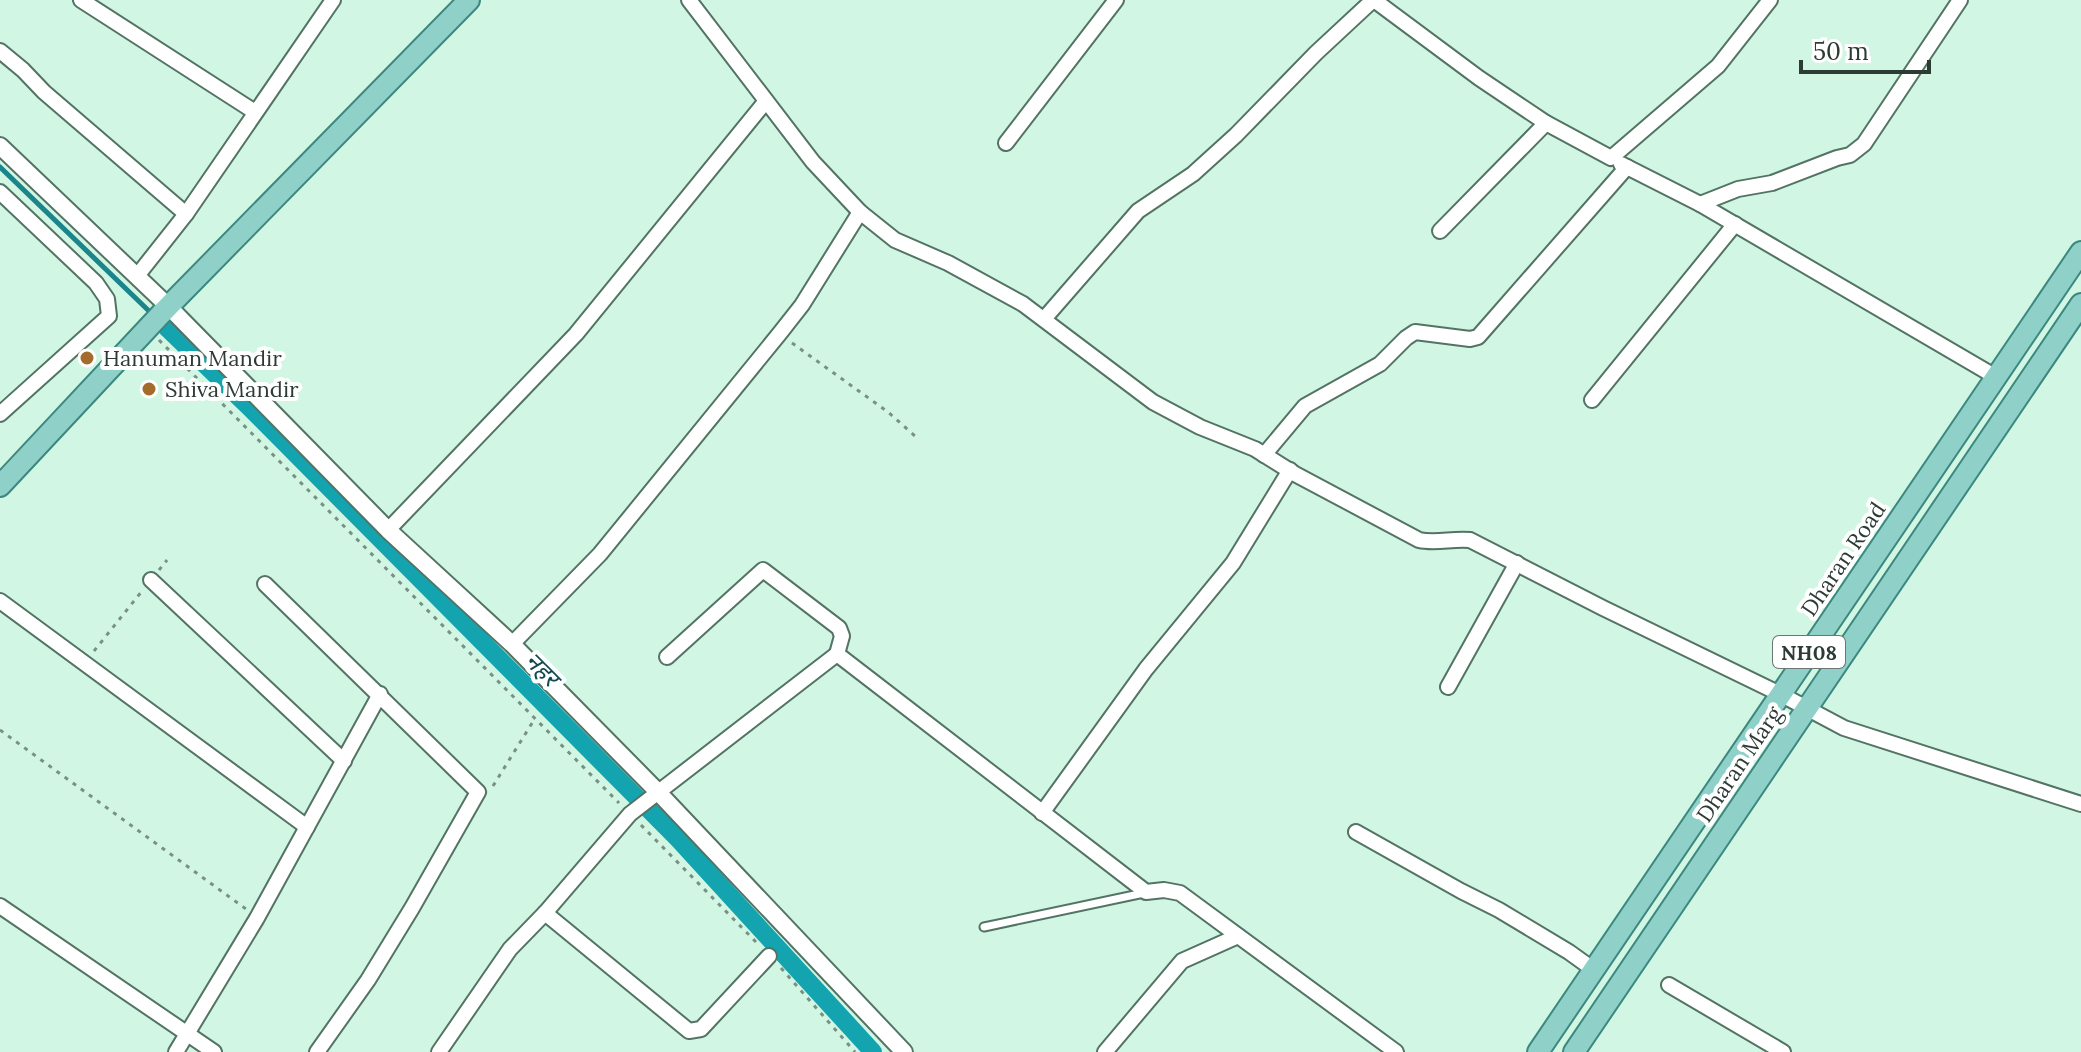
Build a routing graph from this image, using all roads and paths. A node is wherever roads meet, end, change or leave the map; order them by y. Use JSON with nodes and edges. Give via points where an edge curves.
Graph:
{"nodes":[{"id":1,"x":81,"y":0,"type":"edge"},
{"id":2,"x":333,"y":0,"type":"edge"},
{"id":3,"x":469,"y":0,"type":"edge"},
{"id":4,"x":689,"y":0,"type":"edge"},
{"id":5,"x":1116,"y":0,"type":"edge"},
{"id":6,"x":1373,"y":0,"type":"edge"},
{"id":7,"x":1400,"y":0,"type":"edge"},
{"id":8,"x":1770,"y":0,"type":"edge"},
{"id":9,"x":1960,"y":0,"type":"edge"},
{"id":10,"x":1391,"y":13,"type":"junction"},
{"id":11,"x":0,"y":51,"type":"edge"},
{"id":12,"x":766,"y":101,"type":"junction"},
{"id":13,"x":255,"y":112,"type":"junction"},
{"id":14,"x":1546,"y":123,"type":"junction"},
{"id":15,"x":1006,"y":143,"type":"dead end"},
{"id":16,"x":0,"y":146,"type":"edge"},
{"id":17,"x":1611,"y":158,"type":"junction"},
{"id":18,"x":1627,"y":167,"type":"junction"},
{"id":19,"x":0,"y":192,"type":"edge"},
{"id":20,"x":1700,"y":204,"type":"junction"},
{"id":21,"x":860,"y":212,"type":"junction"},
{"id":22,"x":186,"y":214,"type":"junction"},
{"id":23,"x":1735,"y":224,"type":"junction"},
{"id":24,"x":1440,"y":231,"type":"dead end"},
{"id":25,"x":2081,"y":252,"type":"edge"},
{"id":26,"x":137,"y":276,"type":"junction"},
{"id":27,"x":2081,"y":304,"type":"edge"},
{"id":28,"x":169,"y":307,"type":"junction"},
{"id":29,"x":1044,"y":319,"type":"junction"},
{"id":30,"x":2030,"y":326,"type":"junction"},
{"id":31,"x":148,"y":328,"type":"junction"},
{"id":32,"x":780,"y":333,"type":"junction"},
{"id":33,"x":2055,"y":342,"type":"junction"},
{"id":34,"x":1996,"y":377,"type":"junction"},
{"id":35,"x":1592,"y":400,"type":"dead end"},
{"id":36,"x":0,"y":414,"type":"edge"},
{"id":37,"x":915,"y":436,"type":"dead end"},
{"id":38,"x":1264,"y":455,"type":"junction"},
{"id":39,"x":1290,"y":470,"type":"junction"},
{"id":40,"x":0,"y":486,"type":"edge"},
{"id":41,"x":388,"y":530,"type":"junction"},
{"id":42,"x":167,"y":560,"type":"dead end"},
{"id":43,"x":1517,"y":563,"type":"junction"},
{"id":44,"x":151,"y":580,"type":"junction"},
{"id":45,"x":265,"y":584,"type":"dead end"},
{"id":46,"x":0,"y":601,"type":"edge"},
{"id":47,"x":512,"y":644,"type":"junction"},
{"id":48,"x":837,"y":654,"type":"junction"},
{"id":49,"x":667,"y":657,"type":"dead end"},
{"id":50,"x":84,"y":663,"type":"junction"},
{"id":51,"x":1448,"y":687,"type":"dead end"},
{"id":52,"x":380,"y":694,"type":"junction"},
{"id":53,"x":1780,"y":694,"type":"junction"},
{"id":54,"x":1806,"y":707,"type":"junction"},
{"id":55,"x":534,"y":720,"type":"junction"},
{"id":56,"x":0,"y":730,"type":"edge"},
{"id":57,"x":344,"y":761,"type":"junction"},
{"id":58,"x":657,"y":791,"type":"junction"},
{"id":59,"x":478,"y":792,"type":"junction"},
{"id":60,"x":2081,"y":804,"type":"edge"},
{"id":61,"x":1042,"y":813,"type":"junction"},
{"id":62,"x":630,"y":814,"type":"junction"},
{"id":63,"x":307,"y":827,"type":"junction"},
{"id":64,"x":1356,"y":832,"type":"dead end"},
{"id":65,"x":1146,"y":892,"type":"junction"},
{"id":66,"x":0,"y":906,"type":"edge"},
{"id":67,"x":545,"y":913,"type":"junction"},
{"id":68,"x":257,"y":918,"type":"junction"},
{"id":69,"x":984,"y":927,"type":"dead end"},
{"id":70,"x":1238,"y":936,"type":"junction"},
{"id":71,"x":769,"y":956,"type":"junction"},
{"id":72,"x":1594,"y":970,"type":"junction"},
{"id":73,"x":1669,"y":985,"type":"dead end"},
{"id":74,"x":186,"y":1034,"type":"junction"},
{"id":75,"x":176,"y":1052,"type":"edge"},
{"id":76,"x":214,"y":1052,"type":"edge"},
{"id":77,"x":317,"y":1052,"type":"edge"},
{"id":78,"x":439,"y":1052,"type":"edge"},
{"id":79,"x":855,"y":1052,"type":"edge"},
{"id":80,"x":904,"y":1052,"type":"edge"},
{"id":81,"x":1105,"y":1052,"type":"edge"},
{"id":82,"x":1396,"y":1052,"type":"edge"},
{"id":83,"x":1538,"y":1052,"type":"edge"},
{"id":84,"x":1574,"y":1052,"type":"edge"},
{"id":85,"x":1783,"y":1052,"type":"edge"}],
"edges":[{"from":1,"to":13,"type":"street"},
{"from":2,"to":13,"type":"street"},
{"from":3,"to":28,"type":"main road"},
{"from":4,"to":12,"type":"street"},
{"from":5,"to":15,"type":"street"},
{"from":6,"to":10,"type":"street"},
{"from":6,"to":29,"type":"street","via":[[1193,174],[1138,211]]},
{"from":7,"to":10,"type":"street"},
{"from":8,"to":17,"type":"street","via":[[1718,66]]},
{"from":9,"to":20,"type":"street","via":[[1864,144],[1850,155]]},
{"from":10,"to":14,"type":"street"},
{"from":11,"to":22,"type":"street"},
{"from":12,"to":21,"type":"street"},
{"from":12,"to":41,"type":"street","via":[[576,334]]},
{"from":13,"to":22,"type":"street"},
{"from":14,"to":17,"type":"street"},
{"from":14,"to":24,"type":"street"},
{"from":16,"to":26,"type":"street"},
{"from":17,"to":18,"type":"street"},
{"from":18,"to":20,"type":"street"},
{"from":18,"to":38,"type":"street","via":[[1478,337],[1415,332],[1380,364],[1305,406]]},
{"from":19,"to":36,"type":"street","via":[[96,283],[107,299],[109,316]]},
{"from":20,"to":23,"type":"street"},
{"from":21,"to":29,"type":"street","via":[[895,240],[948,263]]},
{"from":21,"to":32,"type":"street"},
{"from":22,"to":26,"type":"street"},
{"from":23,"to":34,"type":"street"},
{"from":23,"to":35,"type":"street"},
{"from":25,"to":30,"type":"main road","name":"Dharan Road","number":"NH08"},
{"from":26,"to":28,"type":"street"},
{"from":27,"to":33,"type":"main road","name":"Dharan Marg","number":"NH08"},
{"from":28,"to":31,"type":"main road"},
{"from":28,"to":41,"type":"street"},
{"from":29,"to":38,"type":"street","via":[[1153,402]]},
{"from":30,"to":33,"type":"main road"},
{"from":30,"to":34,"type":"main road","name":"Dharan Road","number":"NH08"},
{"from":31,"to":40,"type":"main road"},
{"from":31,"to":55,"type":"path"},
{"from":32,"to":37,"type":"path"},
{"from":32,"to":47,"type":"street","via":[[600,554]]},
{"from":33,"to":54,"type":"main road","name":"Dharan Marg","number":"NH08"},
{"from":34,"to":53,"type":"main road","name":"Dharan Road","number":"NH08"},
{"from":38,"to":39,"type":"street"},
{"from":39,"to":43,"type":"street","via":[[1419,540],[1470,540]]},
{"from":39,"to":61,"type":"street","via":[[1233,563],[1146,669]]},
{"from":41,"to":47,"type":"street"},
{"from":42,"to":44,"type":"path"},
{"from":43,"to":51,"type":"street"},
{"from":43,"to":53,"type":"street"},
{"from":44,"to":50,"type":"path"},
{"from":44,"to":57,"type":"street"},
{"from":45,"to":52,"type":"street"},
{"from":46,"to":50,"type":"street"},
{"from":47,"to":58,"type":"street"},
{"from":48,"to":49,"type":"street","via":[[839,628],[763,570]]},
{"from":48,"to":58,"type":"street"},
{"from":48,"to":61,"type":"street"},
{"from":50,"to":63,"type":"street"},
{"from":52,"to":57,"type":"street"},
{"from":52,"to":59,"type":"street"},
{"from":53,"to":54,"type":"street"},
{"from":53,"to":72,"type":"main road","name":"Dharan Road","number":"NH08"},
{"from":54,"to":60,"type":"street","via":[[1844,728]]},
{"from":54,"to":84,"type":"main road","name":"Dharan Marg","number":"NH08"},
{"from":55,"to":59,"type":"path","via":[[494,786]]},
{"from":55,"to":62,"type":"path"},
{"from":56,"to":68,"type":"path"},
{"from":57,"to":63,"type":"street"},
{"from":58,"to":62,"type":"street"},
{"from":58,"to":80,"type":"street"},
{"from":59,"to":77,"type":"street","via":[[375,968]]},
{"from":61,"to":65,"type":"street"},
{"from":62,"to":67,"type":"street"},
{"from":62,"to":71,"type":"path"},
{"from":63,"to":68,"type":"street"},
{"from":64,"to":72,"type":"street","via":[[1499,910]]},
{"from":65,"to":69,"type":"lane"},
{"from":65,"to":70,"type":"street","via":[[1180,893]]},
{"from":66,"to":74,"type":"street"},
{"from":67,"to":71,"type":"street","via":[[689,1031],[701,1029]]},
{"from":67,"to":78,"type":"street","via":[[510,949]]},
{"from":68,"to":74,"type":"street"},
{"from":70,"to":81,"type":"street","via":[[1182,961]]},
{"from":70,"to":82,"type":"street"},
{"from":71,"to":79,"type":"path"},
{"from":72,"to":83,"type":"main road","name":"Dharan Road","number":"NH08"},
{"from":73,"to":85,"type":"street"},
{"from":74,"to":75,"type":"street"},
{"from":74,"to":76,"type":"street"}]}
